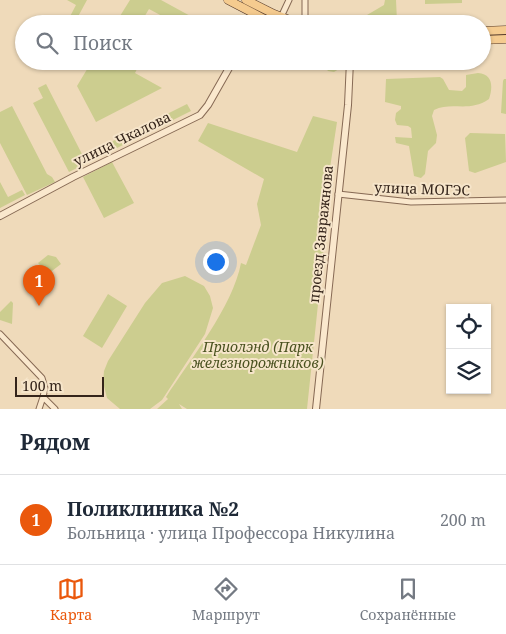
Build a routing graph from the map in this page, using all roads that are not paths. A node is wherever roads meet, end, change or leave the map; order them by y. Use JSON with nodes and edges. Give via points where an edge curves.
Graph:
{"nodes":[{"id":1,"x":228,"y":0,"type":"edge"},
{"id":2,"x":246,"y":0,"type":"edge"},
{"id":3,"x":289,"y":0,"type":"edge"},
{"id":4,"x":305,"y":0,"type":"edge"},
{"id":5,"x":254,"y":14,"type":"edge"},
{"id":6,"x":277,"y":15,"type":"edge"},
{"id":7,"x":282,"y":15,"type":"edge"},
{"id":8,"x":305,"y":15,"type":"edge"},
{"id":9,"x":506,"y":30,"type":"edge"},
{"id":10,"x":491,"y":31,"type":"edge"},
{"id":11,"x":506,"y":39,"type":"edge"},
{"id":12,"x":491,"y":40,"type":"edge"},
{"id":13,"x":228,"y":70,"type":"edge"},
{"id":14,"x":350,"y":70,"type":"edge"},
{"id":15,"x":338,"y":194,"type":"junction"},
{"id":16,"x":506,"y":200,"type":"edge"},
{"id":17,"x":0,"y":216,"type":"edge"},
{"id":18,"x":0,"y":334,"type":"edge"},
{"id":19,"x":43,"y":397,"type":"junction"},
{"id":20,"x":38,"y":409,"type":"edge"},
{"id":21,"x":55,"y":409,"type":"edge"},
{"id":22,"x":316,"y":409,"type":"edge"}],
"edges":[{"from":1,"to":5,"type":"main road"},
{"from":2,"to":6,"type":"main road"},
{"from":3,"to":7,"type":"street"},
{"from":4,"to":8,"type":"street"},
{"from":9,"to":10,"type":"main road"},
{"from":11,"to":12,"type":"main road"},
{"from":13,"to":17,"type":"street","name":"улица Чкалова","via":[[200,115]]},
{"from":14,"to":15,"type":"street","name":"проезд Завражнова"},
{"from":15,"to":16,"type":"street","name":"улица МОГЭС","via":[[418,203]]},
{"from":15,"to":22,"type":"street","name":"проезд Завражнова"},
{"from":18,"to":19,"type":"street","via":[[42,378]]},
{"from":19,"to":20,"type":"street"},
{"from":19,"to":21,"type":"street"}]}
